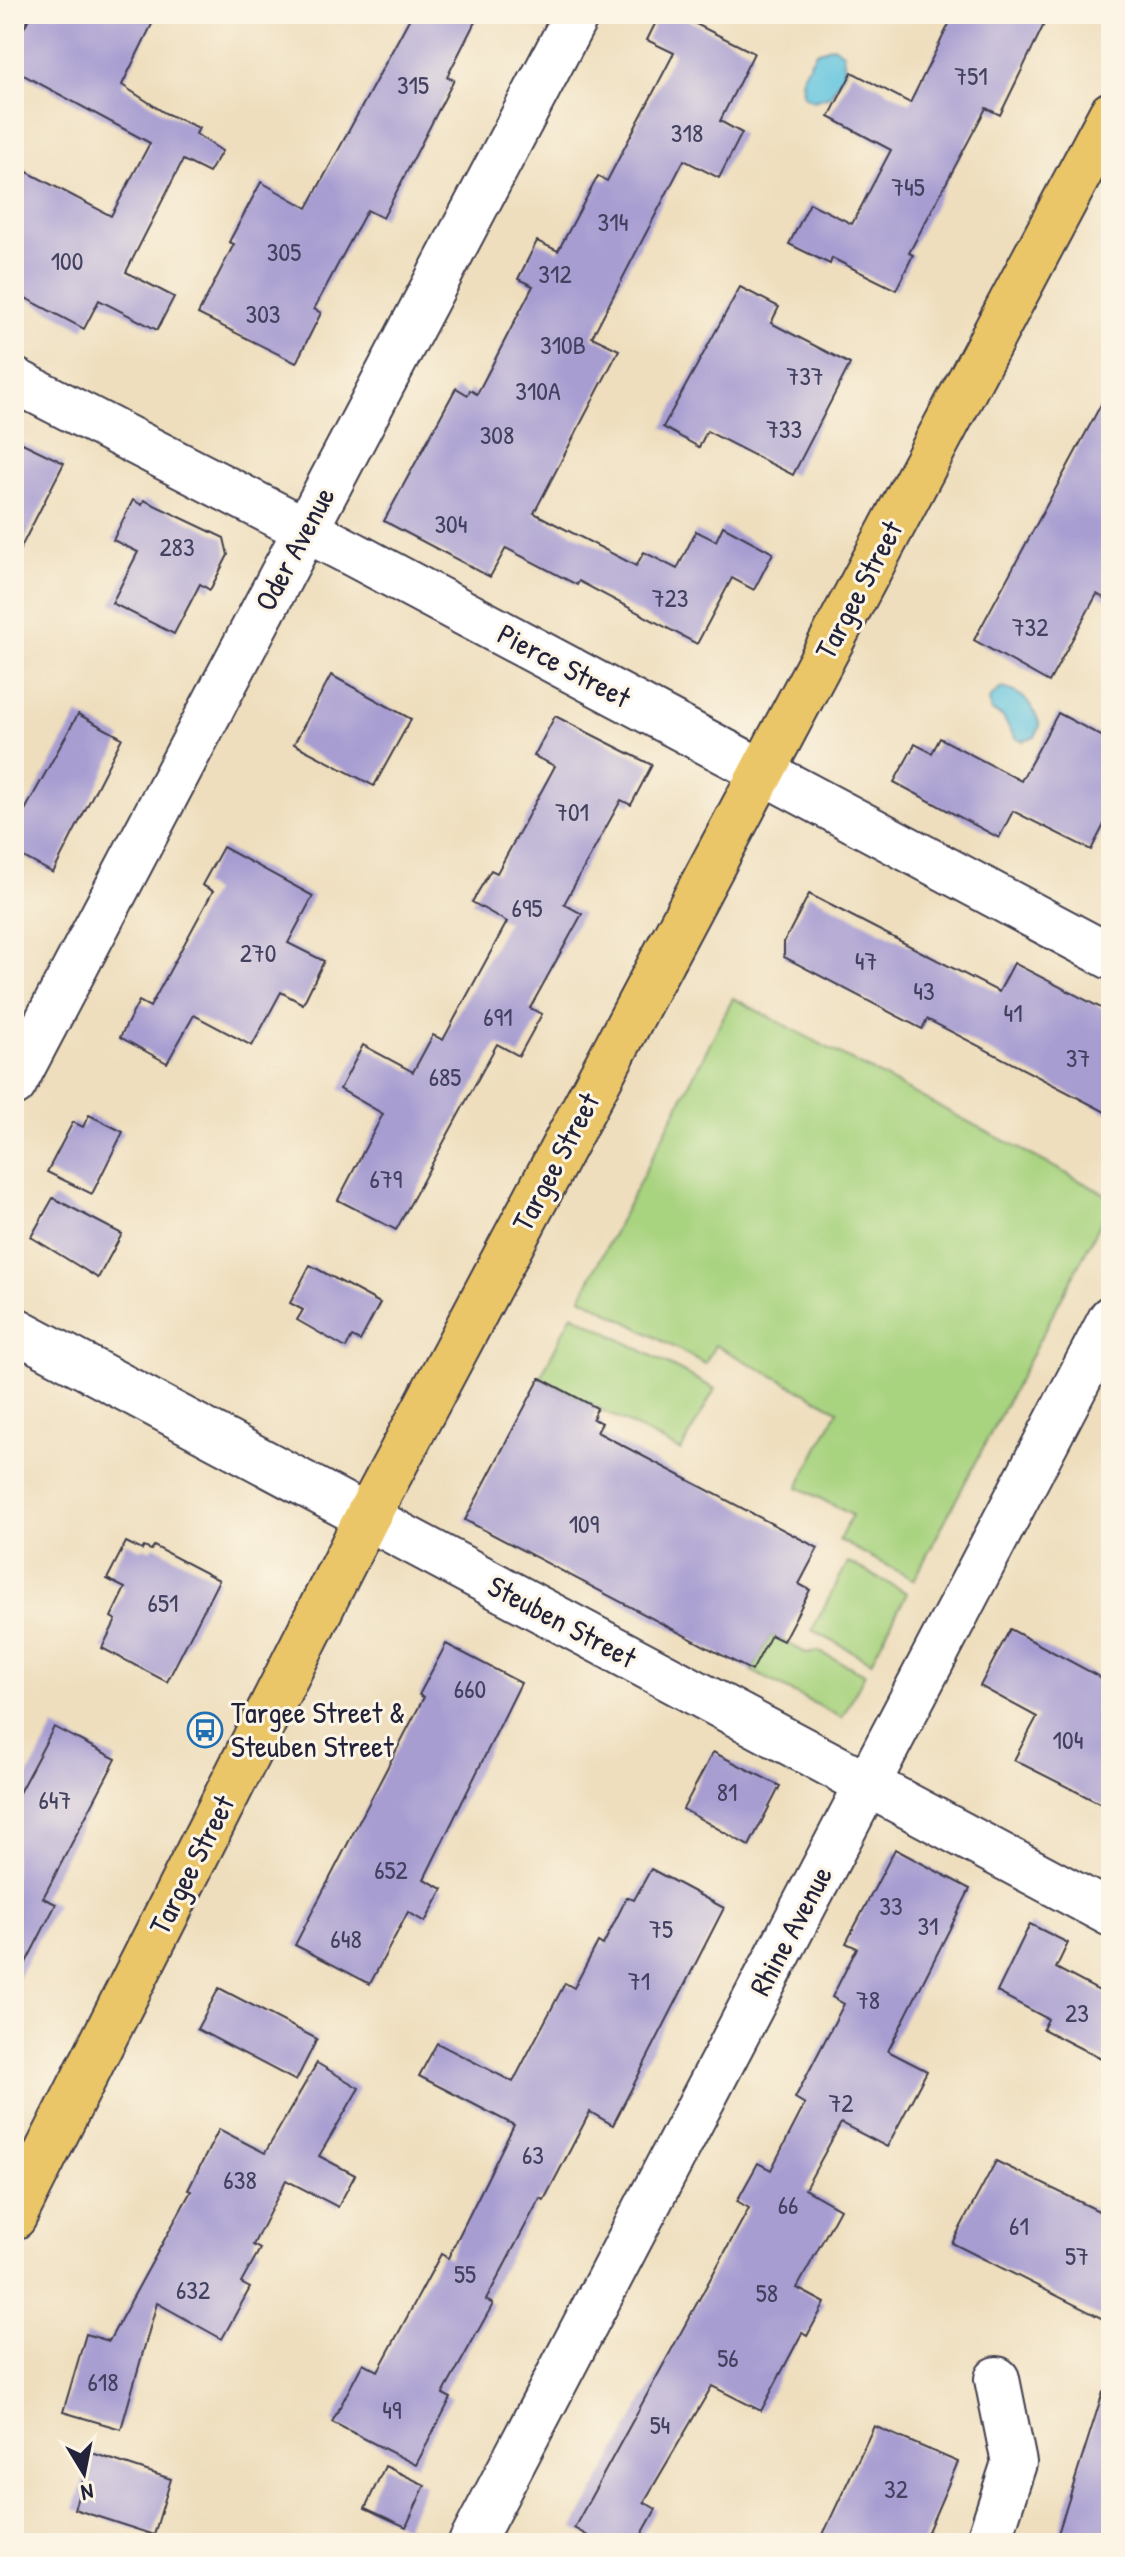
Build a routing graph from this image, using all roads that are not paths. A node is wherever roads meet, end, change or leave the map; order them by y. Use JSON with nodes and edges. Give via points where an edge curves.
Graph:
{"nodes":[{"id":1,"x":577,"y":14,"type":"edge"},
{"id":2,"x":1105,"y":139,"type":"edge"},
{"id":3,"x":14,"y":380,"type":"edge"},
{"id":4,"x":305,"y":529,"type":"junction"},
{"id":5,"x":763,"y":771,"type":"junction"},
{"id":6,"x":1111,"y":957,"type":"edge"},
{"id":7,"x":14,"y":1084,"type":"edge"},
{"id":8,"x":1111,"y":1318,"type":"edge"},
{"id":9,"x":14,"y":1329,"type":"edge"},
{"id":10,"x":366,"y":1519,"type":"junction"},
{"id":11,"x":868,"y":1784,"type":"junction"},
{"id":12,"x":1111,"y":1914,"type":"edge"},
{"id":13,"x":14,"y":2217,"type":"edge"},
{"id":14,"x":997,"y":2379,"type":"dead end"},
{"id":15,"x":471,"y":2543,"type":"edge"},
{"id":16,"x":988,"y":2543,"type":"edge"}],
"edges":[{"from":1,"to":4,"type":"street","name":"Oder Avenue"},
{"from":2,"to":5,"type":"main road","name":"Targee Street"},
{"from":3,"to":4,"type":"street","name":"Pierce Street"},
{"from":4,"to":5,"type":"street","name":"Pierce Street"},
{"from":4,"to":7,"type":"street","name":"Oder Avenue"},
{"from":5,"to":6,"type":"street","name":"Pierce Street"},
{"from":5,"to":10,"type":"main road","name":"Targee Street"},
{"from":8,"to":11,"type":"street","name":"Rhine Avenue"},
{"from":9,"to":10,"type":"street","name":"Steuben Street"},
{"from":10,"to":11,"type":"street","name":"Steuben Street"},
{"from":10,"to":13,"type":"main road","name":"Targee Street"},
{"from":11,"to":12,"type":"street","name":"Steuben Street"},
{"from":11,"to":15,"type":"street","name":"Rhine Avenue"},
{"from":14,"to":16,"type":"street","via":[[1014,2463]]}]}
